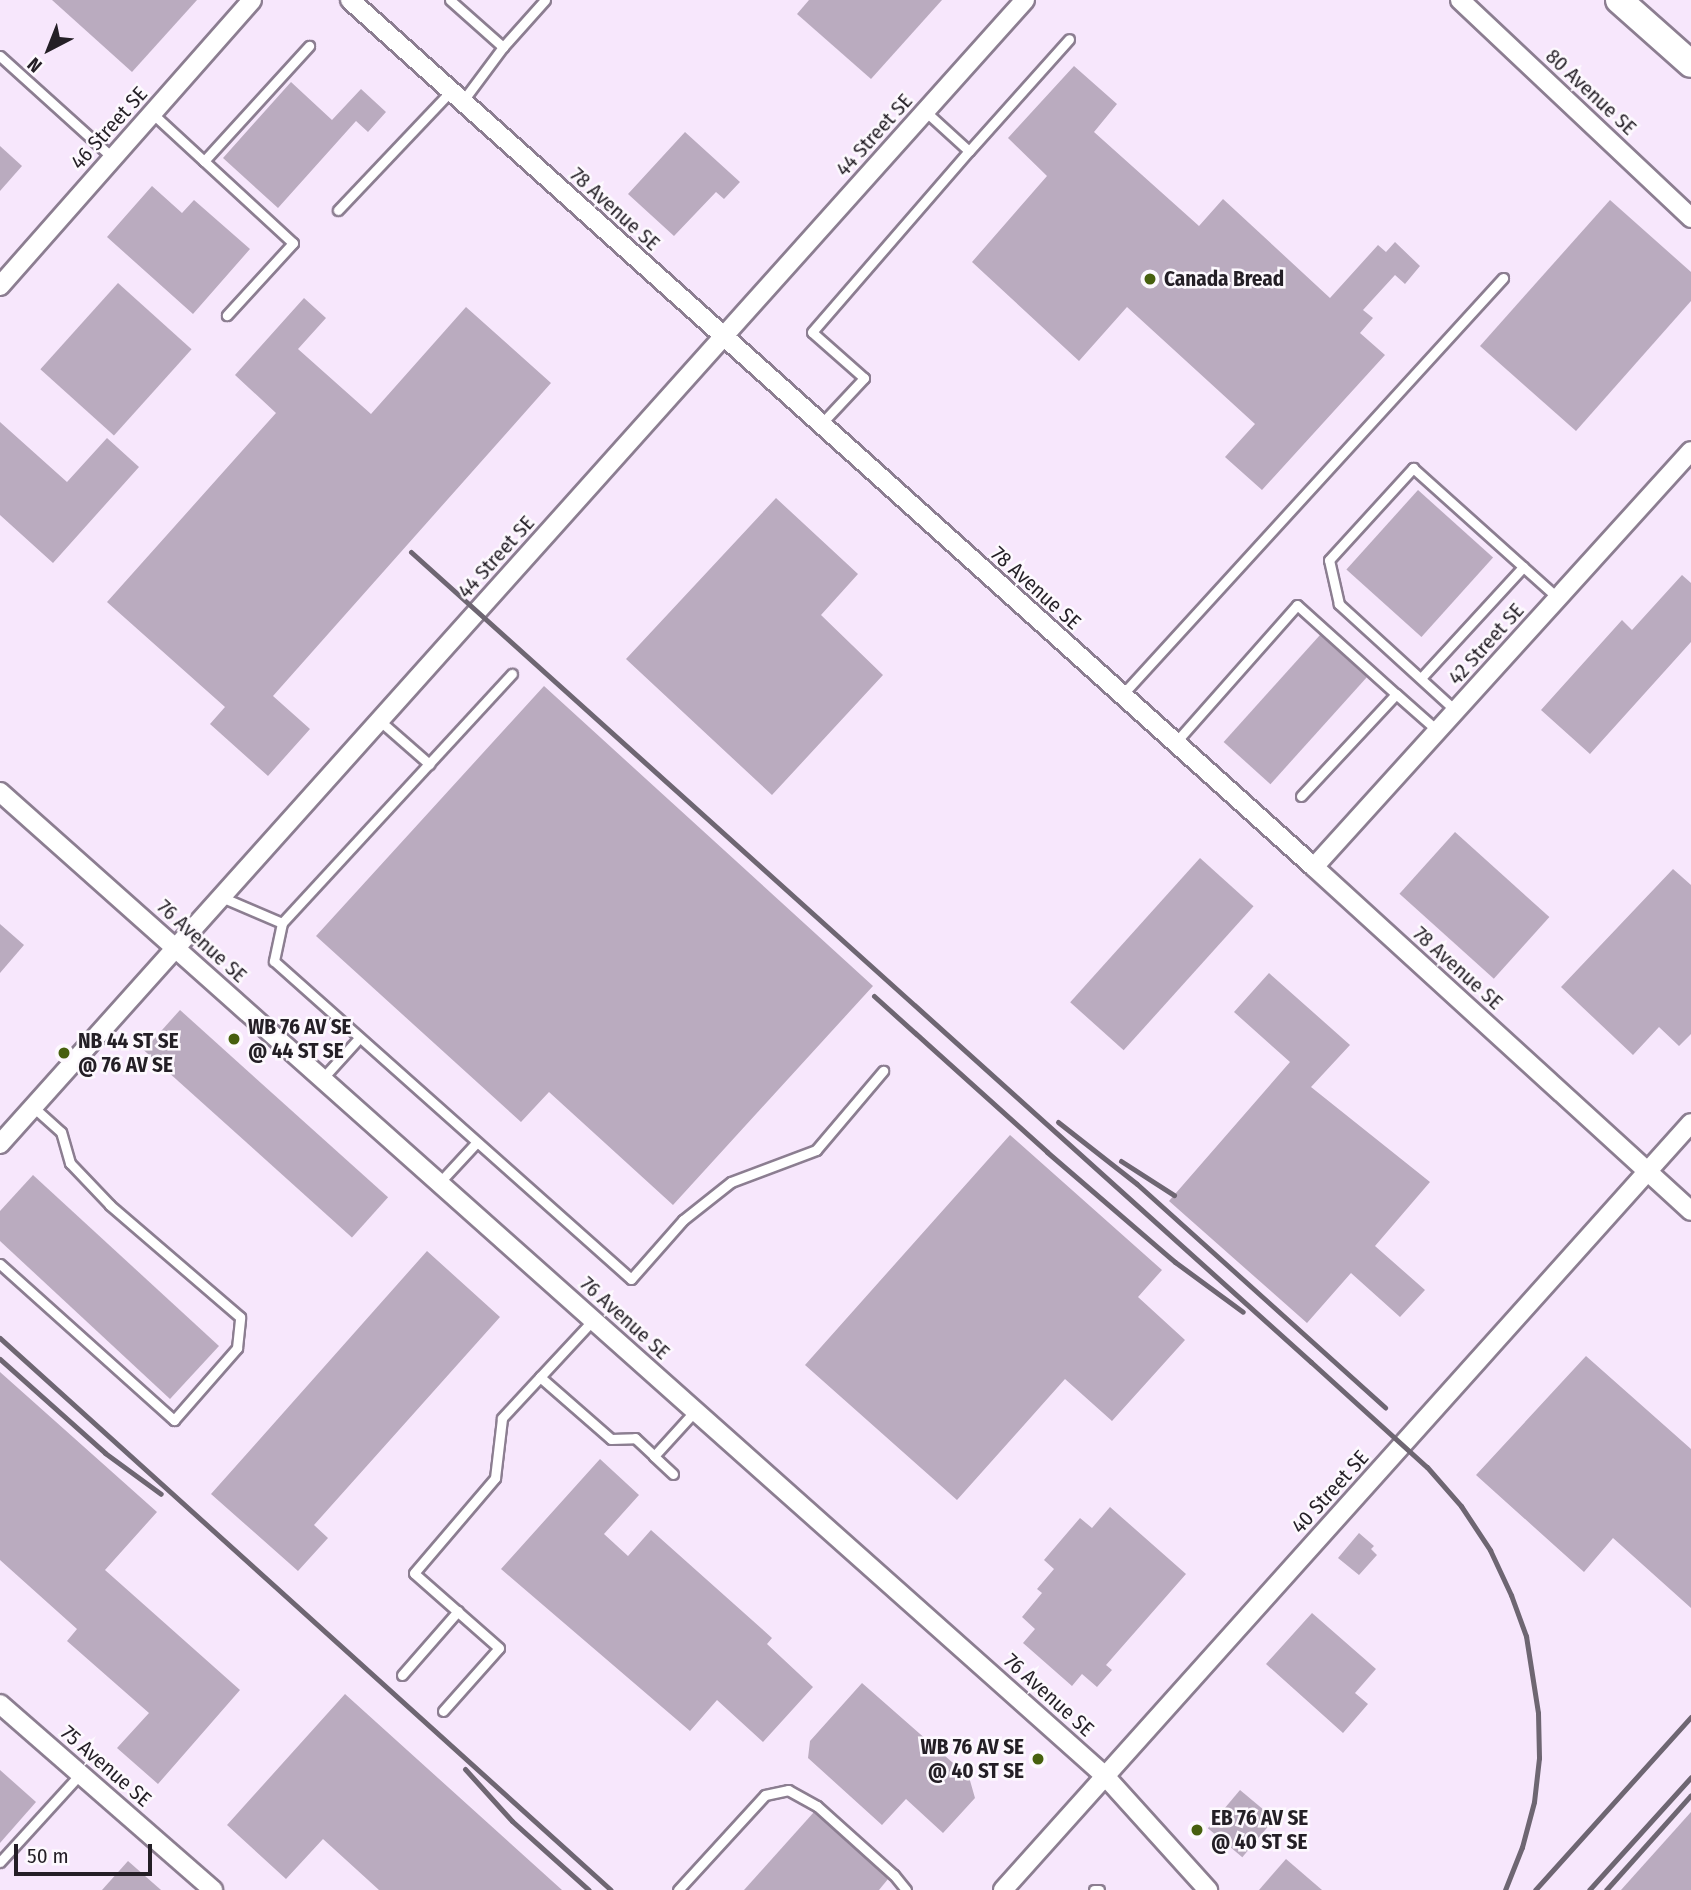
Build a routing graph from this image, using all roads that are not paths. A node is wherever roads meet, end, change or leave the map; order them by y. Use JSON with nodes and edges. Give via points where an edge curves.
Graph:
{"nodes":[{"id":1,"x":252,"y":0,"type":"edge"},
{"id":2,"x":350,"y":0,"type":"edge"},
{"id":3,"x":450,"y":0,"type":"edge"},
{"id":4,"x":545,"y":0,"type":"edge"},
{"id":5,"x":1025,"y":0,"type":"edge"},
{"id":6,"x":1460,"y":0,"type":"edge"},
{"id":7,"x":1619,"y":0,"type":"edge"},
{"id":8,"x":1069,"y":40,"type":"dead end"},
{"id":9,"x":309,"y":46,"type":"dead end"},
{"id":10,"x":503,"y":47,"type":"junction"},
{"id":11,"x":0,"y":56,"type":"edge"},
{"id":12,"x":1691,"y":64,"type":"edge"},
{"id":13,"x":456,"y":97,"type":"junction"},
{"id":14,"x":925,"y":111,"type":"junction"},
{"id":15,"x":153,"y":114,"type":"junction"},
{"id":16,"x":969,"y":151,"type":"junction"},
{"id":17,"x":113,"y":158,"type":"junction"},
{"id":18,"x":204,"y":161,"type":"junction"},
{"id":19,"x":338,"y":210,"type":"dead end"},
{"id":20,"x":1691,"y":218,"type":"edge"},
{"id":21,"x":1503,"y":278,"type":"dead end"},
{"id":22,"x":0,"y":286,"type":"edge"},
{"id":23,"x":227,"y":316,"type":"dead end"},
{"id":24,"x":723,"y":338,"type":"junction"},
{"id":25,"x":821,"y":425,"type":"junction"},
{"id":26,"x":1691,"y":451,"type":"edge"},
{"id":27,"x":1522,"y":567,"type":"junction"},
{"id":28,"x":1558,"y":598,"type":"junction"},
{"id":29,"x":512,"y":674,"type":"dead end"},
{"id":30,"x":1421,"y":678,"type":"junction"},
{"id":31,"x":1396,"y":694,"type":"junction"},
{"id":32,"x":1121,"y":695,"type":"junction"},
{"id":33,"x":1456,"y":711,"type":"junction"},
{"id":34,"x":379,"y":720,"type":"junction"},
{"id":35,"x":1438,"y":731,"type":"junction"},
{"id":36,"x":1175,"y":743,"type":"junction"},
{"id":37,"x":429,"y":764,"type":"junction"},
{"id":38,"x":0,"y":792,"type":"edge"},
{"id":39,"x":1301,"y":796,"type":"dead end"},
{"id":40,"x":1314,"y":867,"type":"junction"},
{"id":41,"x":221,"y":897,"type":"junction"},
{"id":42,"x":282,"y":923,"type":"junction"},
{"id":43,"x":175,"y":948,"type":"junction"},
{"id":44,"x":359,"y":1038,"type":"junction"},
{"id":45,"x":883,"y":1071,"type":"dead end"},
{"id":46,"x":322,"y":1079,"type":"junction"},
{"id":47,"x":33,"y":1107,"type":"junction"},
{"id":48,"x":1691,"y":1123,"type":"edge"},
{"id":49,"x":476,"y":1143,"type":"junction"},
{"id":50,"x":0,"y":1144,"type":"edge"},
{"id":51,"x":1647,"y":1172,"type":"junction"},
{"id":52,"x":439,"y":1183,"type":"junction"},
{"id":53,"x":1691,"y":1211,"type":"edge"},
{"id":54,"x":0,"y":1264,"type":"edge"},
{"id":55,"x":593,"y":1320,"type":"junction"},
{"id":56,"x":540,"y":1377,"type":"junction"},
{"id":57,"x":695,"y":1411,"type":"junction"},
{"id":58,"x":654,"y":1456,"type":"junction"},
{"id":59,"x":673,"y":1474,"type":"dead end"},
{"id":60,"x":458,"y":1611,"type":"junction"},
{"id":61,"x":402,"y":1675,"type":"dead end"},
{"id":62,"x":0,"y":1704,"type":"edge"},
{"id":63,"x":443,"y":1712,"type":"dead end"},
{"id":64,"x":80,"y":1774,"type":"junction"},
{"id":65,"x":1105,"y":1776,"type":"junction"},
{"id":66,"x":0,"y":1862,"type":"edge"},
{"id":67,"x":213,"y":1890,"type":"edge"},
{"id":68,"x":678,"y":1890,"type":"edge"},
{"id":69,"x":906,"y":1890,"type":"edge"},
{"id":70,"x":1003,"y":1890,"type":"edge"},
{"id":71,"x":1208,"y":1890,"type":"edge"}],
"edges":[{"from":1,"to":15,"type":"street","name":"46 Street SE"},
{"from":2,"to":13,"type":"street","name":"78 Avenue SE"},
{"from":3,"to":10,"type":"lane"},
{"from":4,"to":10,"type":"lane"},
{"from":5,"to":14,"type":"street","name":"44 Street SE"},
{"from":6,"to":20,"type":"street","name":"80 Avenue SE"},
{"from":7,"to":12,"type":"main road"},
{"from":8,"to":16,"type":"lane"},
{"from":9,"to":18,"type":"lane"},
{"from":10,"to":13,"type":"lane"},
{"from":11,"to":17,"type":"lane"},
{"from":13,"to":19,"type":"lane"},
{"from":13,"to":24,"type":"street","name":"78 Avenue SE"},
{"from":14,"to":16,"type":"lane"},
{"from":14,"to":24,"type":"street","name":"44 Street SE"},
{"from":15,"to":17,"type":"street","name":"46 Street SE"},
{"from":15,"to":18,"type":"lane"},
{"from":16,"to":25,"type":"lane","via":[[812,332],[864,378]]},
{"from":17,"to":22,"type":"street","name":"46 Street SE"},
{"from":18,"to":23,"type":"lane","via":[[293,243]]},
{"from":21,"to":32,"type":"lane"},
{"from":24,"to":25,"type":"street","name":"78 Avenue SE"},
{"from":24,"to":34,"type":"street","name":"44 Street SE"},
{"from":25,"to":32,"type":"street","name":"78 Avenue SE"},
{"from":26,"to":28,"type":"street","name":"42 Street SE"},
{"from":27,"to":28,"type":"lane"},
{"from":27,"to":30,"type":"lane"},
{"from":27,"to":30,"type":"lane","via":[[1413,468],[1329,559],[1339,604]]},
{"from":28,"to":33,"type":"street","name":"42 Street SE"},
{"from":29,"to":37,"type":"lane"},
{"from":30,"to":33,"type":"lane"},
{"from":31,"to":35,"type":"lane"},
{"from":31,"to":36,"type":"lane","via":[[1297,606]]},
{"from":31,"to":39,"type":"lane"},
{"from":32,"to":36,"type":"street","name":"78 Avenue SE"},
{"from":33,"to":35,"type":"street","name":"42 Street SE"},
{"from":34,"to":37,"type":"lane"},
{"from":34,"to":41,"type":"street","name":"44 Street SE"},
{"from":35,"to":40,"type":"street","name":"42 Street SE"},
{"from":36,"to":40,"type":"street","name":"78 Avenue SE"},
{"from":37,"to":42,"type":"lane"},
{"from":38,"to":43,"type":"street","name":"76 Avenue SE"},
{"from":40,"to":51,"type":"street","name":"78 Avenue SE"},
{"from":41,"to":42,"type":"lane"},
{"from":41,"to":43,"type":"street","name":"44 Street SE"},
{"from":42,"to":44,"type":"lane","via":[[274,961]]},
{"from":43,"to":46,"type":"street","name":"76 Avenue SE"},
{"from":43,"to":47,"type":"street","name":"44 Street SE"},
{"from":44,"to":46,"type":"lane"},
{"from":44,"to":49,"type":"lane"},
{"from":45,"to":49,"type":"lane","via":[[816,1150],[731,1182],[683,1220],[631,1279]]},
{"from":46,"to":52,"type":"street","name":"76 Avenue SE"},
{"from":47,"to":50,"type":"street","name":"44 Street SE"},
{"from":47,"to":54,"type":"lane","via":[[61,1132],[69,1163],[110,1205],[240,1317],[237,1348],[174,1420]]},
{"from":48,"to":51,"type":"street","name":"40 Street SE"},
{"from":49,"to":52,"type":"lane"},
{"from":51,"to":53,"type":"street","name":"78 Avenue SE"},
{"from":51,"to":65,"type":"street","name":"40 Street SE"},
{"from":52,"to":55,"type":"street","name":"76 Avenue SE"},
{"from":55,"to":56,"type":"lane"},
{"from":55,"to":57,"type":"street","name":"76 Avenue SE"},
{"from":56,"to":58,"type":"lane","via":[[611,1439],[635,1438]]},
{"from":56,"to":60,"type":"lane","via":[[502,1418],[495,1478],[414,1573]]},
{"from":57,"to":58,"type":"lane"},
{"from":57,"to":65,"type":"street","name":"76 Avenue SE"},
{"from":58,"to":59,"type":"lane"},
{"from":60,"to":61,"type":"lane"},
{"from":60,"to":63,"type":"lane","via":[[499,1648]]},
{"from":62,"to":64,"type":"street","name":"75 Avenue SE"},
{"from":64,"to":66,"type":"lane"},
{"from":64,"to":67,"type":"street","name":"75 Avenue SE"},
{"from":65,"to":70,"type":"street","name":"40 Street SE"},
{"from":65,"to":71,"type":"street","name":"76 Avenue SE"},
{"from":68,"to":69,"type":"lane","via":[[765,1796],[788,1790],[817,1806]]}]}
